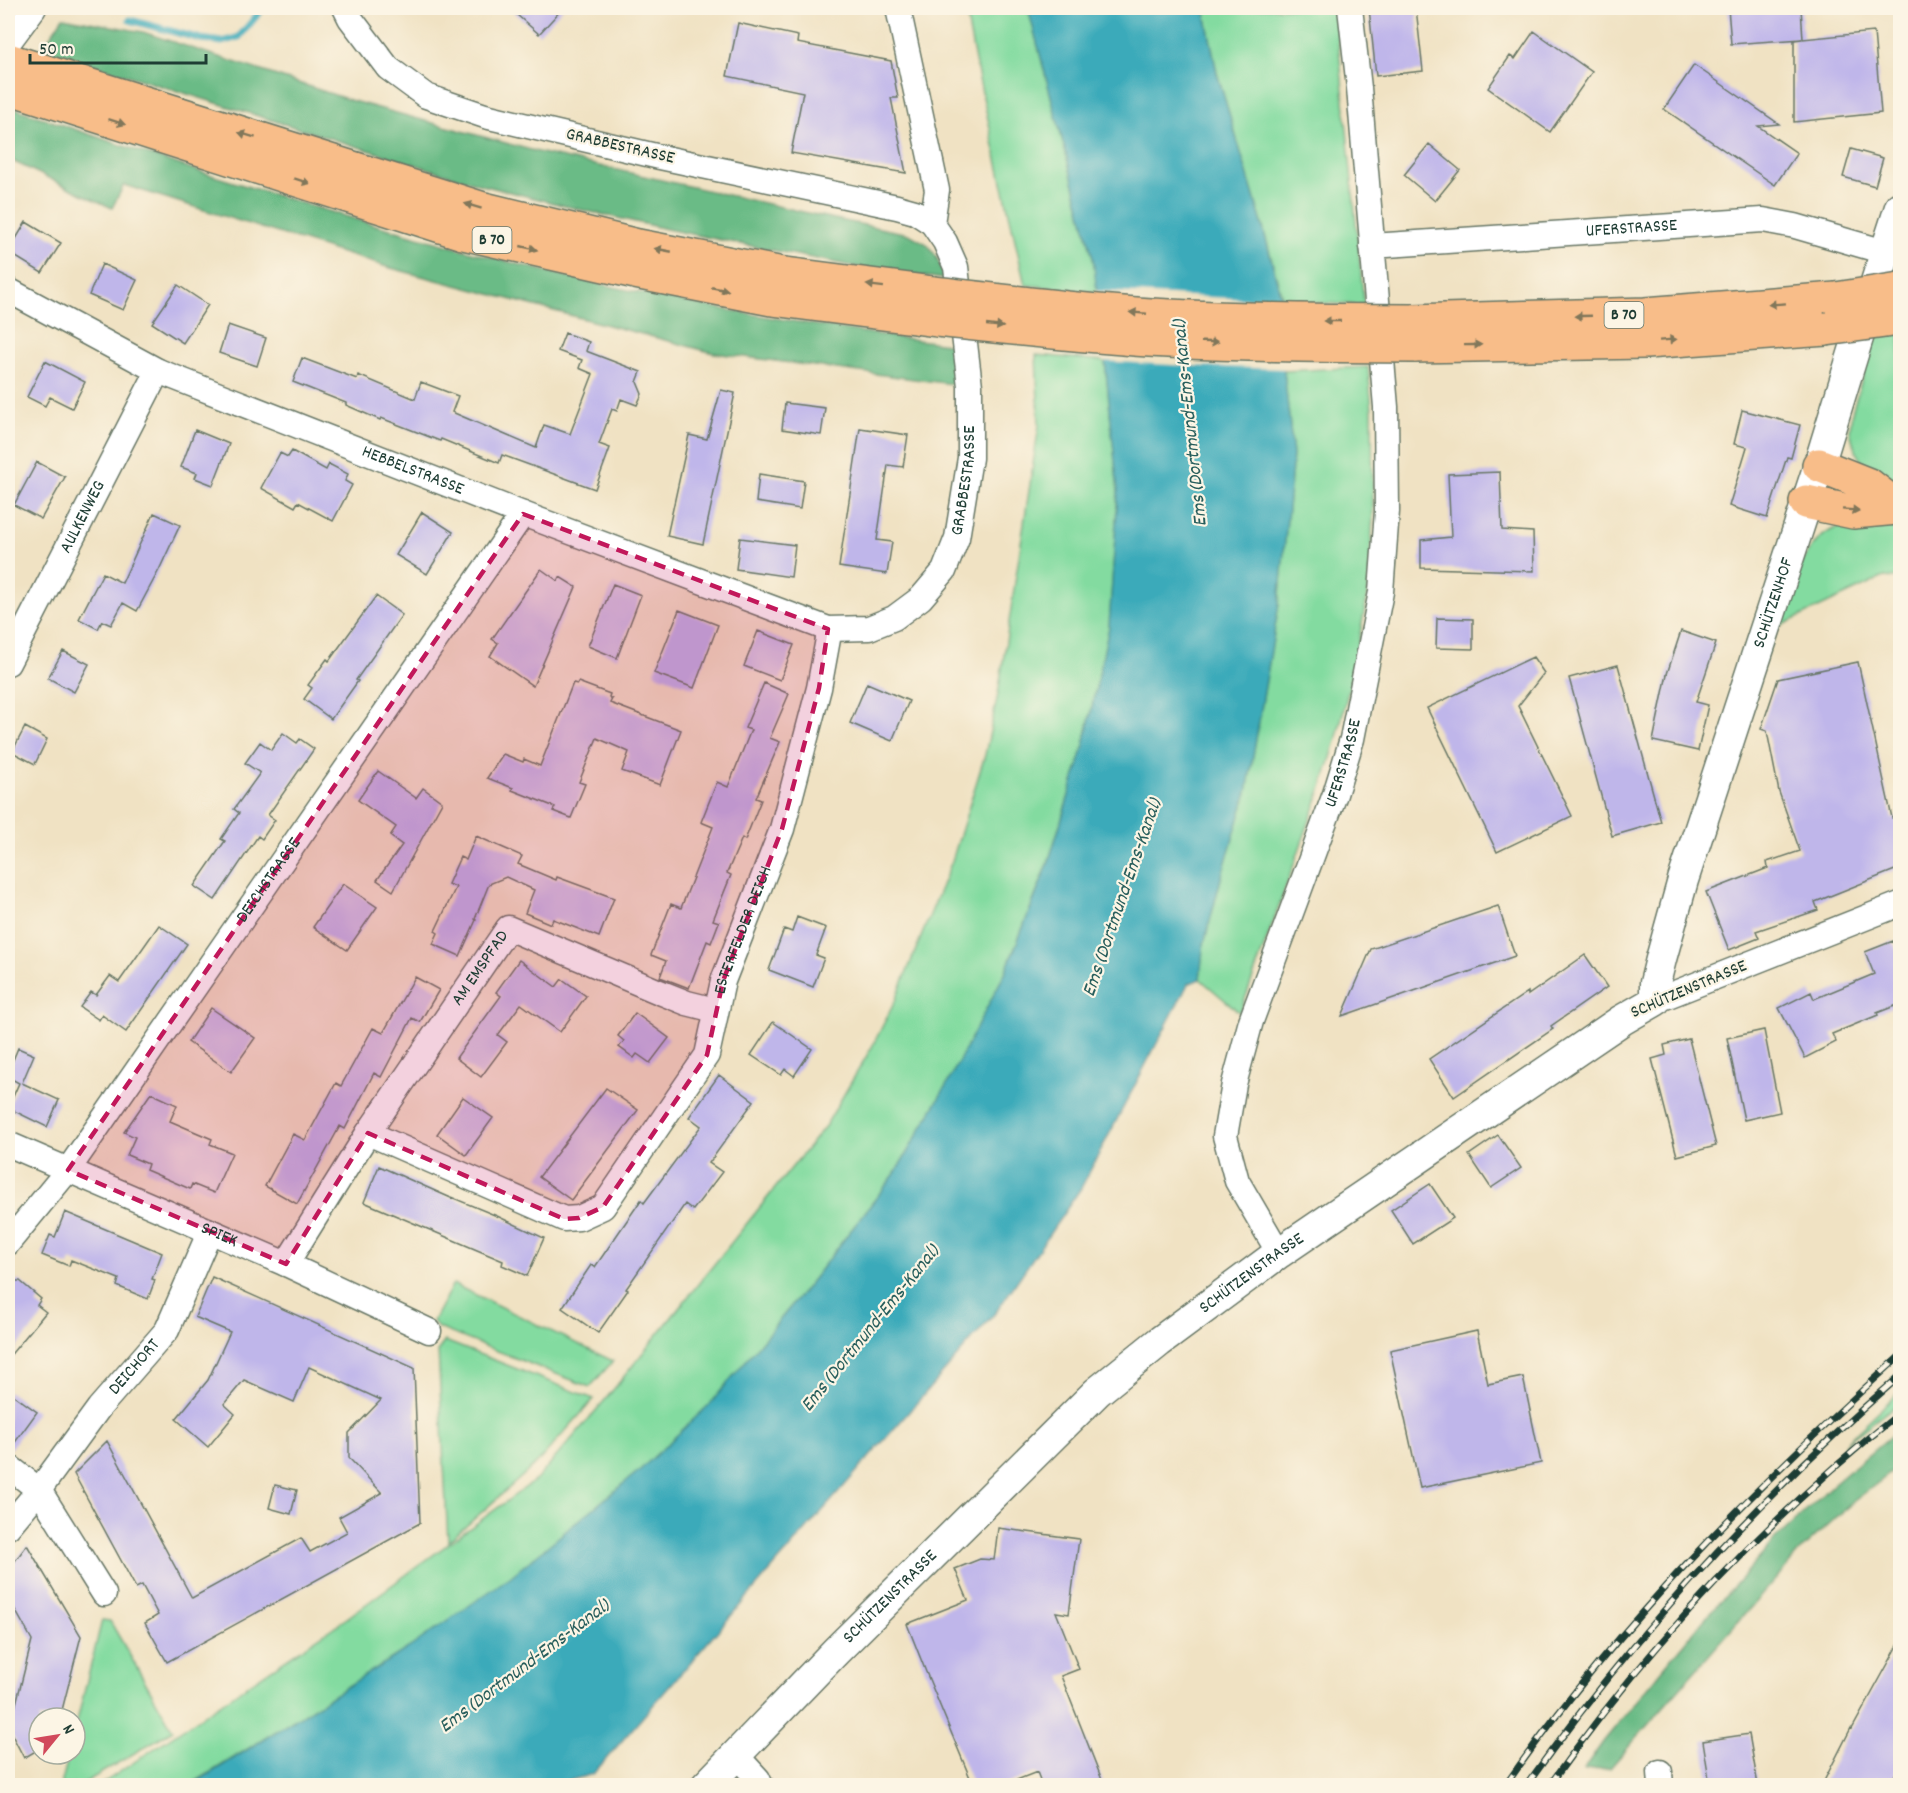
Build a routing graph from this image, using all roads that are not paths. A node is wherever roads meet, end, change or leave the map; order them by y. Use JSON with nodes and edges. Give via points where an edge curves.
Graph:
{"nodes":[{"id":1,"x":34,"y":8,"type":"edge"},
{"id":2,"x":345,"y":8,"type":"edge"},
{"id":3,"x":898,"y":8,"type":"edge"},
{"id":4,"x":1350,"y":8,"type":"edge"},
{"id":5,"x":8,"y":43,"type":"edge"},
{"id":6,"x":8,"y":60,"type":"edge"},
{"id":7,"x":8,"y":87,"type":"edge"},
{"id":8,"x":69,"y":93,"type":"junction"},
{"id":9,"x":1900,"y":207,"type":"edge"},
{"id":10,"x":932,"y":223,"type":"junction"},
{"id":11,"x":1372,"y":246,"type":"junction"},
{"id":12,"x":1885,"y":252,"type":"junction"},
{"id":13,"x":1900,"y":289,"type":"edge"},
{"id":14,"x":8,"y":290,"type":"edge"},
{"id":15,"x":1831,"y":314,"type":"junction"},
{"id":16,"x":1900,"y":319,"type":"edge"},
{"id":17,"x":158,"y":371,"type":"junction"},
{"id":18,"x":1820,"y":465,"type":"junction"},
{"id":19,"x":1806,"y":502,"type":"junction"},
{"id":20,"x":1899,"y":508,"type":"edge"},
{"id":21,"x":523,"y":514,"type":"junction"},
{"id":22,"x":828,"y":629,"type":"junction"},
{"id":23,"x":8,"y":663,"type":"edge"},
{"id":24,"x":1900,"y":904,"type":"edge"},
{"id":25,"x":1655,"y":1001,"type":"junction"},
{"id":26,"x":715,"y":1010,"type":"junction"},
{"id":27,"x":368,"y":1133,"type":"junction"},
{"id":28,"x":8,"y":1144,"type":"edge"},
{"id":29,"x":69,"y":1170,"type":"junction"},
{"id":30,"x":210,"y":1232,"type":"junction"},
{"id":31,"x":8,"y":1243,"type":"edge"},
{"id":32,"x":1279,"y":1252,"type":"junction"},
{"id":33,"x":286,"y":1264,"type":"junction"},
{"id":34,"x":429,"y":1331,"type":"dead end"},
{"id":35,"x":8,"y":1466,"type":"edge"},
{"id":36,"x":39,"y":1490,"type":"junction"},
{"id":37,"x":8,"y":1527,"type":"edge"},
{"id":38,"x":104,"y":1594,"type":"dead end"},
{"id":39,"x":735,"y":1754,"type":"junction"},
{"id":40,"x":706,"y":1785,"type":"edge"},
{"id":41,"x":761,"y":1785,"type":"edge"}],
"edges":[{"from":1,"to":5,"type":"street"},
{"from":2,"to":10,"type":"street","name":"GRABBESTRASSE","via":[[388,68],[426,96],[484,116],[897,207]]},
{"from":3,"to":10,"type":"street","via":[[937,190]]},
{"from":4,"to":11,"type":"street","name":"UFERSTRASSE"},
{"from":6,"to":8,"type":"highway","number":"B 70"},
{"from":7,"to":8,"type":"highway","number":"B 70"},
{"from":8,"to":15,"type":"highway","number":"B 70","bridge":true,"via":[[463,233],[772,299],[935,307],[1055,332],[1295,346],[1413,334],[1646,342]]},
{"from":9,"to":12,"type":"street","name":"SCHÜTZENHOF"},
{"from":10,"to":22,"type":"street","name":"GRABBESTRASSE","via":[[956,267],[970,386],[970,459],[957,538],[944,571],[921,598],[894,618],[869,628]]},
{"from":11,"to":12,"type":"street","name":"UFERSTRASSE","via":[[1763,220]]},
{"from":11,"to":32,"type":"street","name":"UFERSTRASSE","via":[[1387,435],[1381,591],[1352,739],[1251,1021],[1225,1136],[1237,1181]]},
{"from":12,"to":18,"type":"street","name":"SCHÜTZENHOF"},
{"from":13,"to":15,"type":"highway","number":"B 70","bridge":true},
{"from":14,"to":17,"type":"street","name":"HEBBELSTRASSE"},
{"from":15,"to":16,"type":"highway","number":"B 70","bridge":true},
{"from":17,"to":21,"type":"street","name":"HEBBELSTRASSE"},
{"from":17,"to":23,"type":"street","name":"AULKENWEG"},
{"from":18,"to":19,"type":"street","name":"SCHÜTZENHOF"},
{"from":18,"to":20,"type":"highway","via":[[1869,485]]},
{"from":19,"to":20,"type":"highway","one_way":true,"via":[[1852,512]]},
{"from":19,"to":25,"type":"street","name":"SCHÜTZENHOF","via":[[1683,880],[1660,959]]},
{"from":21,"to":22,"type":"street","name":"HEBBELSTRASSE"},
{"from":21,"to":29,"type":"street","name":"DEICHSTRASSE"},
{"from":22,"to":26,"type":"street","name":"ESTERFELDER DEICH","via":[[819,688],[782,829]]},
{"from":24,"to":25,"type":"street","name":"SCHÜTZENSTRASSE"},
{"from":25,"to":32,"type":"street","name":"SCHÜTZENSTRASSE"},
{"from":26,"to":27,"type":"street","name":"AM EMSPFAD","via":[[687,1003],[508,928]]},
{"from":26,"to":27,"type":"street","name":"ESTERFELDER DEICH","via":[[707,1055],[603,1207],[579,1218],[564,1219]]},
{"from":27,"to":33,"type":"street","name":"AM EMSPFAD"},
{"from":28,"to":29,"type":"street","name":"SPIEK"},
{"from":29,"to":30,"type":"street","name":"SPIEK"},
{"from":29,"to":31,"type":"street","name":"DEICHSTRASSE"},
{"from":30,"to":33,"type":"street","name":"SPIEK"},
{"from":30,"to":36,"type":"street","name":"DEICHORT","via":[[167,1330],[99,1408]]},
{"from":32,"to":39,"type":"street","name":"SCHÜTZENSTRASSE","via":[[1098,1392]]},
{"from":33,"to":34,"type":"street","name":"SPIEK"},
{"from":35,"to":36,"type":"street"},
{"from":36,"to":37,"type":"street","name":"DEICHORT"},
{"from":36,"to":38,"type":"street"},
{"from":39,"to":40,"type":"street","name":"SCHÜTZENSTRASSE"},
{"from":39,"to":41,"type":"street"}]}
